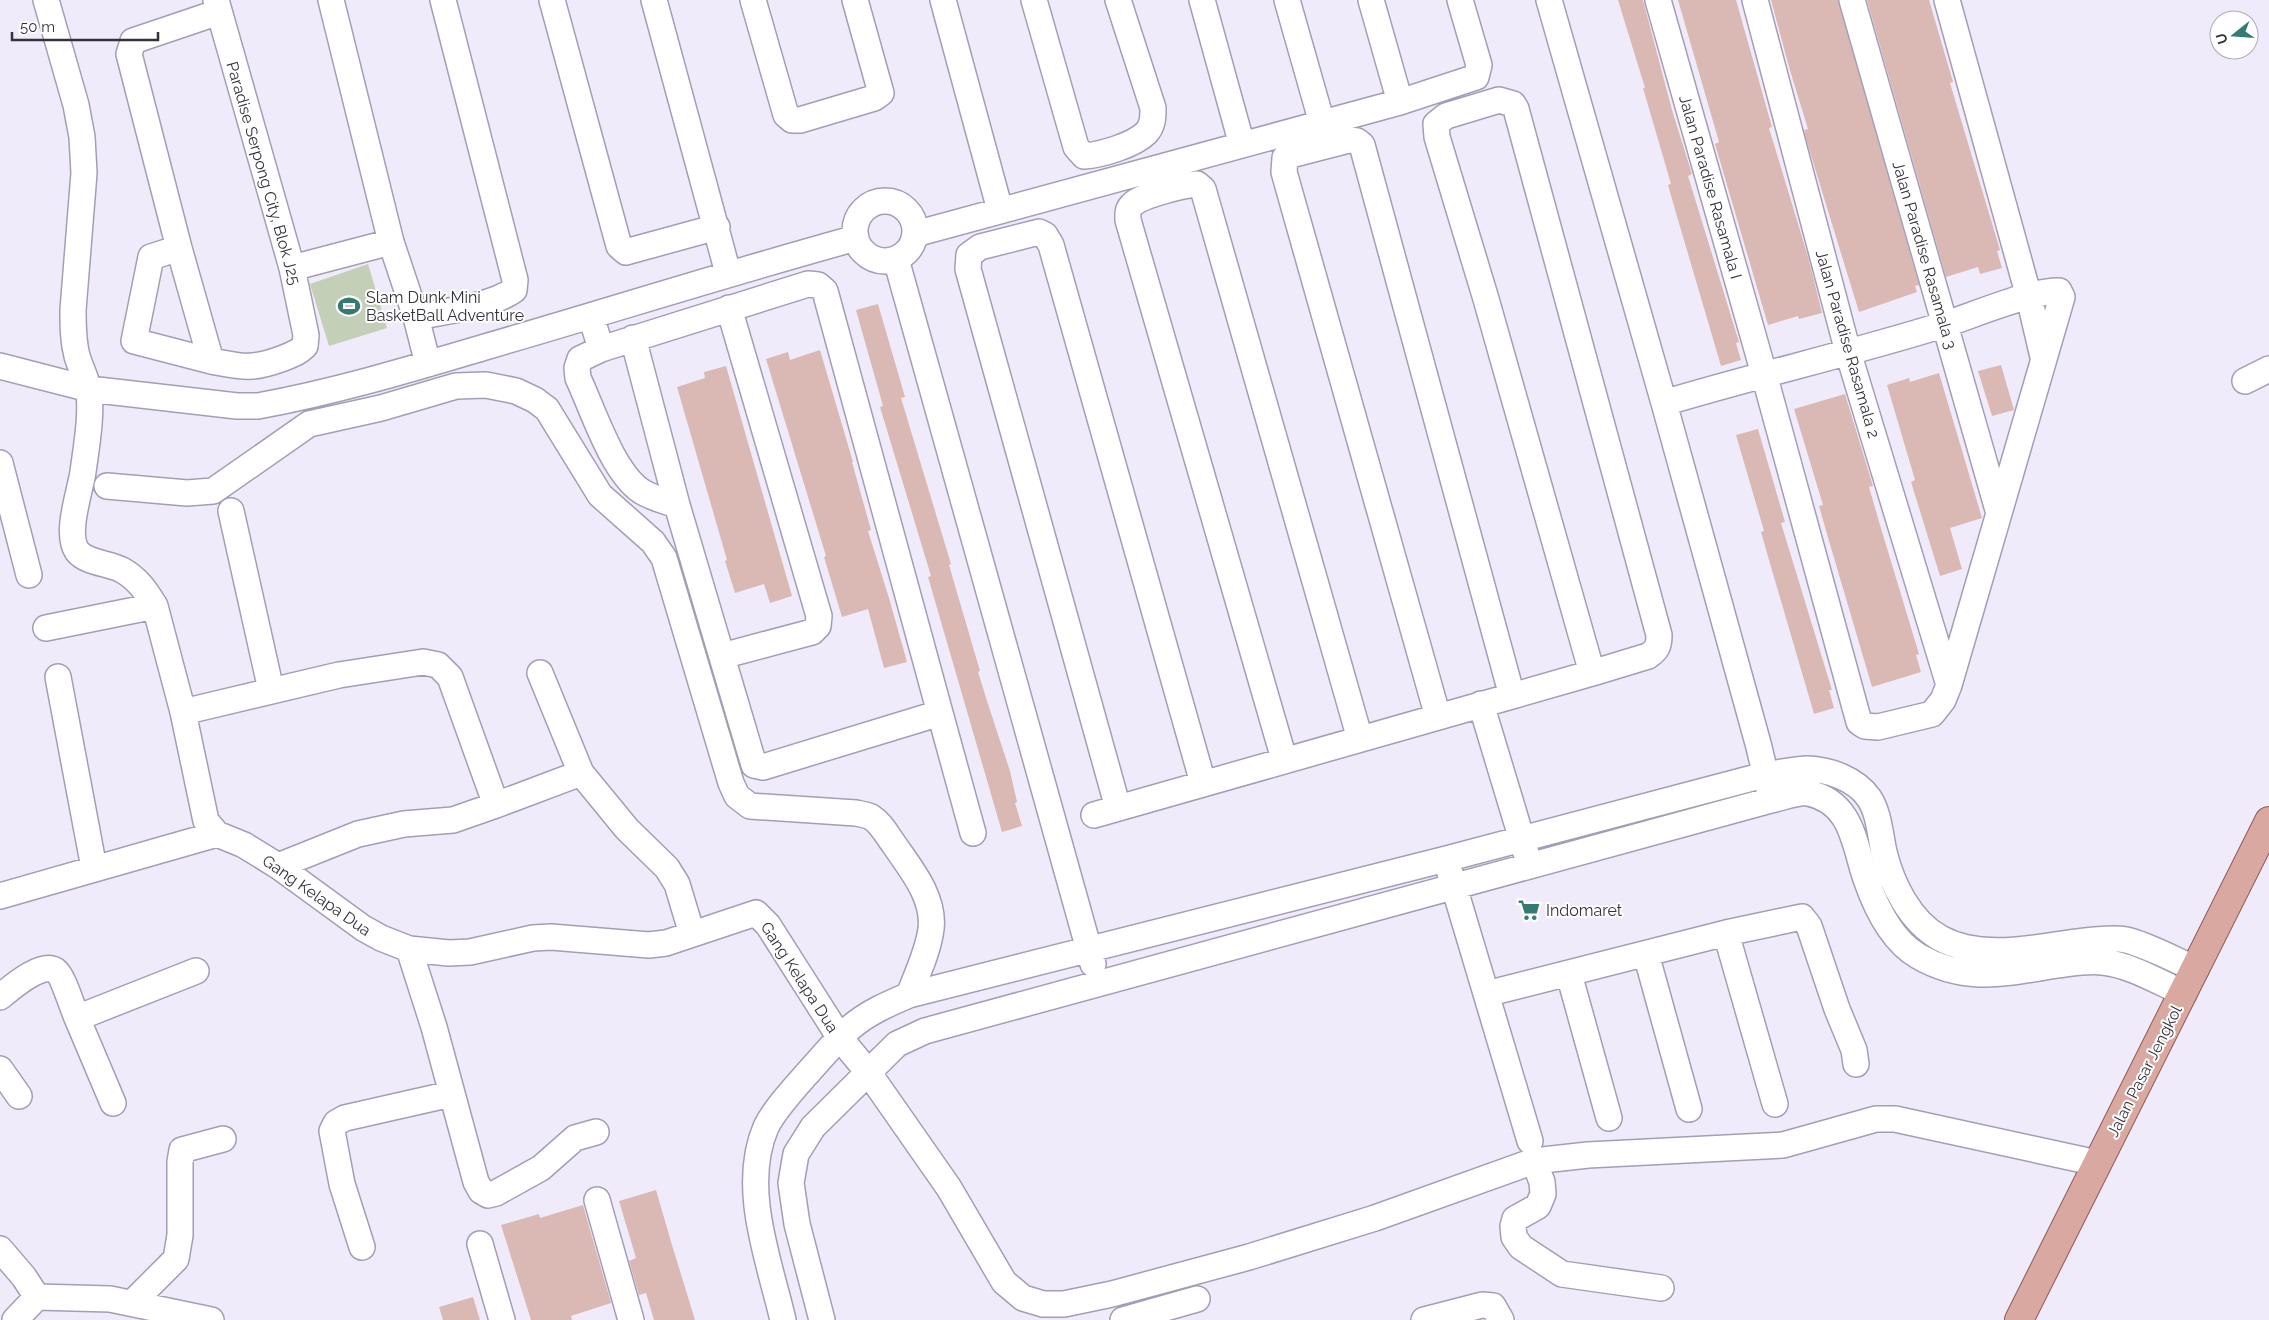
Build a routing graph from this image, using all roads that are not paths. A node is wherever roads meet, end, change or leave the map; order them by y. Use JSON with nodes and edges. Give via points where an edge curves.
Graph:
{"nodes":[{"id":1,"x":46,"y":0,"type":"edge"},
{"id":2,"x":331,"y":0,"type":"edge"},
{"id":3,"x":443,"y":0,"type":"edge"},
{"id":4,"x":552,"y":0,"type":"edge"},
{"id":5,"x":654,"y":0,"type":"edge"},
{"id":6,"x":753,"y":0,"type":"edge"},
{"id":7,"x":855,"y":0,"type":"edge"},
{"id":8,"x":943,"y":0,"type":"edge"},
{"id":9,"x":1034,"y":0,"type":"edge"},
{"id":10,"x":1118,"y":0,"type":"edge"},
{"id":11,"x":1202,"y":0,"type":"edge"},
{"id":12,"x":1287,"y":0,"type":"edge"},
{"id":13,"x":1371,"y":0,"type":"edge"},
{"id":14,"x":1460,"y":0,"type":"edge"},
{"id":15,"x":1549,"y":0,"type":"edge"},
{"id":16,"x":1658,"y":0,"type":"edge"},
{"id":17,"x":1755,"y":0,"type":"edge"},
{"id":18,"x":1852,"y":0,"type":"edge"},
{"id":19,"x":1947,"y":0,"type":"edge"},
{"id":20,"x":218,"y":6,"type":"edge"},
{"id":21,"x":1400,"y":102,"type":"junction"},
{"id":22,"x":1322,"y":122,"type":"junction"},
{"id":23,"x":1242,"y":145,"type":"junction"},
{"id":24,"x":1000,"y":210,"type":"junction"},
{"id":25,"x":717,"y":227,"type":"junction"},
{"id":26,"x":914,"y":234,"type":"junction"},
{"id":27,"x":856,"y":238,"type":"junction"},
{"id":28,"x":391,"y":242,"type":"junction"},
{"id":29,"x":179,"y":248,"type":"junction"},
{"id":30,"x":896,"y":259,"type":"junction"},
{"id":31,"x":292,"y":268,"type":"junction"},
{"id":32,"x":728,"y":273,"type":"junction"},
{"id":33,"x":2029,"y":297,"type":"junction"},
{"id":34,"x":728,"y":308,"type":"junction"},
{"id":35,"x":591,"y":316,"type":"junction"},
{"id":36,"x":416,"y":317,"type":"junction"},
{"id":37,"x":1944,"y":324,"type":"junction"},
{"id":38,"x":633,"y":338,"type":"junction"},
{"id":39,"x":601,"y":349,"type":"junction"},
{"id":40,"x":1848,"y":352,"type":"junction"},
{"id":41,"x":211,"y":361,"type":"junction"},
{"id":42,"x":428,"y":364,"type":"junction"},
{"id":43,"x":0,"y":366,"type":"edge"},
{"id":44,"x":2269,"y":369,"type":"edge"},
{"id":45,"x":1764,"y":374,"type":"junction"},
{"id":46,"x":2245,"y":381,"type":"dead end"},
{"id":47,"x":88,"y":389,"type":"junction"},
{"id":48,"x":1664,"y":403,"type":"junction"},
{"id":49,"x":0,"y":463,"type":"edge"},
{"id":50,"x":107,"y":486,"type":"dead end"},
{"id":51,"x":677,"y":505,"type":"junction"},
{"id":52,"x":1998,"y":510,"type":"junction"},
{"id":53,"x":230,"y":511,"type":"dead end"},
{"id":54,"x":30,"y":575,"type":"dead end"},
{"id":55,"x":155,"y":606,"type":"junction"},
{"id":56,"x":46,"y":628,"type":"dead end"},
{"id":57,"x":722,"y":656,"type":"junction"},
{"id":58,"x":540,"y":673,"type":"dead end"},
{"id":59,"x":1592,"y":673,"type":"junction"},
{"id":60,"x":58,"y":677,"type":"dead end"},
{"id":61,"x":1949,"y":685,"type":"junction"},
{"id":62,"x":271,"y":690,"type":"junction"},
{"id":63,"x":1512,"y":696,"type":"junction"},
{"id":64,"x":1481,"y":704,"type":"junction"},
{"id":65,"x":183,"y":712,"type":"junction"},
{"id":66,"x":940,"y":713,"type":"junction"},
{"id":67,"x":1438,"y":716,"type":"junction"},
{"id":68,"x":1360,"y":739,"type":"junction"},
{"id":69,"x":1284,"y":760,"type":"junction"},
{"id":70,"x":581,"y":773,"type":"junction"},
{"id":71,"x":1764,"y":775,"type":"junction"},
{"id":72,"x":1203,"y":783,"type":"junction"},
{"id":73,"x":1771,"y":800,"type":"junction"},
{"id":74,"x":496,"y":805,"type":"junction"},
{"id":75,"x":1118,"y":808,"type":"junction"},
{"id":76,"x":1094,"y":815,"type":"dead end"},
{"id":77,"x":972,"y":833,"type":"dead end"},
{"id":78,"x":217,"y":834,"type":"junction"},
{"id":79,"x":2267,"y":835,"type":"edge"},
{"id":80,"x":1521,"y":838,"type":"junction"},
{"id":81,"x":1446,"y":859,"type":"junction"},
{"id":82,"x":278,"y":866,"type":"junction"},
{"id":83,"x":1530,"y":867,"type":"junction"},
{"id":84,"x":94,"y":868,"type":"junction"},
{"id":85,"x":1454,"y":888,"type":"junction"},
{"id":86,"x":0,"y":896,"type":"edge"},
{"id":87,"x":1726,"y":933,"type":"junction"},
{"id":88,"x":692,"y":934,"type":"junction"},
{"id":89,"x":1088,"y":948,"type":"junction"},
{"id":90,"x":409,"y":950,"type":"junction"},
{"id":91,"x":1646,"y":954,"type":"junction"},
{"id":92,"x":2196,"y":969,"type":"junction"},
{"id":93,"x":196,"y":971,"type":"dead end"},
{"id":94,"x":1569,"y":974,"type":"junction"},
{"id":95,"x":1099,"y":983,"type":"junction"},
{"id":96,"x":2184,"y":993,"type":"junction"},
{"id":97,"x":1486,"y":994,"type":"junction"},
{"id":98,"x":909,"y":995,"type":"junction"},
{"id":99,"x":0,"y":997,"type":"edge"},
{"id":100,"x":77,"y":1018,"type":"junction"},
{"id":101,"x":840,"y":1038,"type":"junction"},
{"id":102,"x":1856,"y":1064,"type":"dead end"},
{"id":103,"x":0,"y":1069,"type":"edge"},
{"id":104,"x":868,"y":1072,"type":"junction"},
{"id":105,"x":802,"y":1079,"type":"junction"},
{"id":106,"x":450,"y":1094,"type":"junction"},
{"id":107,"x":18,"y":1096,"type":"dead end"},
{"id":108,"x":113,"y":1103,"type":"dead end"},
{"id":109,"x":1776,"y":1104,"type":"dead end"},
{"id":110,"x":1689,"y":1108,"type":"dead end"},
{"id":111,"x":832,"y":1109,"type":"junction"},
{"id":112,"x":1609,"y":1118,"type":"dead end"},
{"id":113,"x":596,"y":1132,"type":"dead end"},
{"id":114,"x":223,"y":1139,"type":"dead end"},
{"id":115,"x":1532,"y":1151,"type":"junction"},
{"id":116,"x":2097,"y":1163,"type":"junction"},
{"id":117,"x":597,"y":1200,"type":"dead end"},
{"id":118,"x":480,"y":1244,"type":"dead end"},
{"id":119,"x":362,"y":1247,"type":"dead end"},
{"id":120,"x":0,"y":1249,"type":"edge"},
{"id":121,"x":1661,"y":1288,"type":"dead end"},
{"id":122,"x":37,"y":1297,"type":"junction"},
{"id":123,"x":1197,"y":1300,"type":"dead end"},
{"id":124,"x":132,"y":1303,"type":"junction"},
{"id":125,"x":15,"y":1320,"type":"edge"},
{"id":126,"x":211,"y":1320,"type":"edge"},
{"id":127,"x":502,"y":1320,"type":"edge"},
{"id":128,"x":631,"y":1320,"type":"edge"},
{"id":129,"x":783,"y":1320,"type":"edge"},
{"id":130,"x":822,"y":1320,"type":"edge"},
{"id":131,"x":1123,"y":1320,"type":"edge"},
{"id":132,"x":1424,"y":1320,"type":"edge"},
{"id":133,"x":1501,"y":1320,"type":"edge"},
{"id":134,"x":2019,"y":1320,"type":"edge"}],
"edges":[{"from":1,"to":47,"type":"street","via":[[82,137],[84,173],[73,318],[77,354]]},
{"from":2,"to":28,"type":"street"},
{"from":3,"to":36,"type":"street","via":[[515,280],[514,290],[506,295]]},
{"from":4,"to":25,"type":"street","via":[[619,246],[626,252]]},
{"from":5,"to":25,"type":"street"},
{"from":6,"to":7,"type":"street","via":[[786,115],[792,120],[800,120],[874,98],[881,93]]},
{"from":8,"to":24,"type":"street"},
{"from":9,"to":10,"type":"street","via":[[1076,147],[1084,156],[1123,146],[1146,133],[1153,121],[1154,108]]},
{"from":11,"to":23,"type":"street"},
{"from":12,"to":22,"type":"street"},
{"from":13,"to":21,"type":"street"},
{"from":14,"to":21,"type":"street","via":[[1479,65],[1476,77]]},
{"from":15,"to":48,"type":"street"},
{"from":16,"to":45,"type":"street","name":"Jalan Paradise Rasamala I"},
{"from":17,"to":40,"type":"street","name":"Jalan Paradise Rasamala 2"},
{"from":18,"to":37,"type":"street","name":"Jalan Paradise Rasamala 3"},
{"from":19,"to":33,"type":"street"},
{"from":20,"to":29,"type":"street","via":[[133,41],[129,54]]},
{"from":20,"to":31,"type":"street","name":"Paradise Serpong City, Blok J25"},
{"from":21,"to":22,"type":"street"},
{"from":22,"to":23,"type":"street"},
{"from":23,"to":24,"type":"street"},
{"from":24,"to":26,"type":"street"},
{"from":25,"to":32,"type":"street"},
{"from":26,"to":27,"type":"street","via":[[910,216],[904,208],[896,203],[878,202],[862,211],[857,219]]},
{"from":26,"to":30,"type":"street","via":[[909,249]]},
{"from":27,"to":30,"type":"street","via":[[859,247],[872,258]]},
{"from":27,"to":32,"type":"street"},
{"from":28,"to":31,"type":"street"},
{"from":28,"to":36,"type":"street"},
{"from":29,"to":41,"type":"street"},
{"from":29,"to":41,"type":"street","via":[[151,256],[134,341]]},
{"from":30,"to":89,"type":"street"},
{"from":31,"to":41,"type":"street","name":"Paradise Serpong City, Blok J25","via":[[306,346],[257,367]]},
{"from":32,"to":35,"type":"street"},
{"from":33,"to":37,"type":"street"},
{"from":33,"to":52,"type":"street","via":[[2056,291],[2062,297]]},
{"from":34,"to":38,"type":"street"},
{"from":34,"to":57,"type":"street","via":[[819,616],[818,626],[812,632]]},
{"from":34,"to":66,"type":"street","via":[[808,284],[818,284],[825,291]]},
{"from":35,"to":39,"type":"street"},
{"from":35,"to":42,"type":"street"},
{"from":36,"to":42,"type":"street"},
{"from":37,"to":40,"type":"street"},
{"from":37,"to":52,"type":"street","name":"Jalan Paradise Rasamala 3"},
{"from":38,"to":39,"type":"street"},
{"from":38,"to":51,"type":"street"},
{"from":39,"to":51,"type":"street","via":[[580,359],[578,378],[617,463],[626,477],[641,490]]},
{"from":40,"to":45,"type":"street"},
{"from":40,"to":61,"type":"street","name":"Jalan Paradise Rasamala 2"},
{"from":42,"to":47,"type":"street","via":[[258,406]]},
{"from":43,"to":47,"type":"street"},
{"from":44,"to":46,"type":"street"},
{"from":45,"to":48,"type":"street"},
{"from":45,"to":61,"type":"street","name":"Jalan Paradise Rasamala I","via":[[1859,722],[1878,727],[1932,714]]},
{"from":47,"to":55,"type":"street","via":[[83,472],[72,538],[84,557],[121,570],[137,580]]},
{"from":48,"to":71,"type":"street"},
{"from":49,"to":54,"type":"street"},
{"from":50,"to":98,"type":"street","via":[[188,493],[213,491],[309,424],[456,386],[472,384],[516,391],[535,400],[547,409],[600,495],[653,542],[664,558],[737,796],[750,806],[856,813],[871,817],[915,875],[929,909],[932,928]]},
{"from":51,"to":57,"type":"street"},
{"from":52,"to":61,"type":"street"},
{"from":53,"to":62,"type":"street"},
{"from":55,"to":56,"type":"street"},
{"from":55,"to":65,"type":"street"},
{"from":57,"to":66,"type":"street","via":[[752,761],[758,767]]},
{"from":58,"to":70,"type":"street"},
{"from":59,"to":59,"type":"street","via":[[1437,138],[1436,124],[1446,116],[1499,100],[1513,104],[1516,109],[1660,635],[1659,646],[1648,656]]},
{"from":59,"to":63,"type":"street"},
{"from":60,"to":84,"type":"street"},
{"from":62,"to":65,"type":"street"},
{"from":62,"to":74,"type":"street","via":[[395,666],[423,662],[438,665],[450,677]]},
{"from":63,"to":64,"type":"street"},
{"from":63,"to":67,"type":"street","via":[[1362,145],[1350,140],[1291,155],[1286,158],[1284,172]]},
{"from":64,"to":67,"type":"street"},
{"from":64,"to":80,"type":"street"},
{"from":65,"to":78,"type":"street","via":[[206,821]]},
{"from":66,"to":77,"type":"street"},
{"from":67,"to":68,"type":"street"},
{"from":68,"to":69,"type":"street"},
{"from":68,"to":69,"type":"street","via":[[1203,189],[1197,184],[1188,184],[1132,204],[1128,220]]},
{"from":69,"to":72,"type":"street"},
{"from":70,"to":74,"type":"street"},
{"from":70,"to":88,"type":"street","via":[[627,828],[667,868],[677,884]]},
{"from":71,"to":73,"type":"street"},
{"from":71,"to":80,"type":"street"},
{"from":71,"to":92,"type":"street","via":[[1806,769],[1826,771],[1860,787],[1875,811],[1892,879],[1914,916],[1939,938],[1961,947],[2005,950],[2108,939],[2127,940]]},
{"from":72,"to":75,"type":"street"},
{"from":72,"to":75,"type":"street","via":[[1049,240],[1039,232],[980,247],[970,255],[968,269]]},
{"from":73,"to":83,"type":"street"},
{"from":73,"to":96,"type":"street","via":[[1807,793],[1831,803],[1845,817],[1868,885],[1887,924],[1918,956],[1967,974],[1986,975],[2084,961],[2103,962],[2122,966]]},
{"from":74,"to":82,"type":"street","via":[[453,820],[404,824],[358,834]]},
{"from":75,"to":76,"type":"street"},
{"from":78,"to":82,"type":"street","name":"Gang Kelapa Dua","via":[[244,845]]},
{"from":78,"to":84,"type":"street"},
{"from":79,"to":92,"type":"main road","name":"Jalan Pasar Jengkol"},
{"from":80,"to":81,"type":"street"},
{"from":80,"to":83,"type":"street"},
{"from":81,"to":85,"type":"street"},
{"from":81,"to":89,"type":"street"},
{"from":82,"to":90,"type":"street","name":"Gang Kelapa Dua","via":[[363,928]]},
{"from":83,"to":85,"type":"street"},
{"from":84,"to":86,"type":"street"},
{"from":85,"to":95,"type":"street"},
{"from":85,"to":97,"type":"street"},
{"from":87,"to":91,"type":"street"},
{"from":87,"to":102,"type":"street","via":[[1798,917],[1806,920],[1854,1050]]},
{"from":87,"to":109,"type":"street"},
{"from":88,"to":90,"type":"street","name":"Gang Kelapa Dua","via":[[648,945],[551,937],[470,952]]},
{"from":88,"to":101,"type":"street","name":"Gang Kelapa Dua","via":[[756,912],[768,925]]},
{"from":89,"to":95,"type":"street"},
{"from":89,"to":98,"type":"street"},
{"from":90,"to":106,"type":"street","via":[[434,1027]]},
{"from":91,"to":94,"type":"street"},
{"from":91,"to":110,"type":"street"},
{"from":92,"to":96,"type":"main road","name":"Jalan Pasar Jengkol"},
{"from":93,"to":100,"type":"street"},
{"from":94,"to":97,"type":"street"},
{"from":94,"to":112,"type":"street"},
{"from":95,"to":104,"type":"street","via":[[925,1031],[898,1044]]},
{"from":96,"to":116,"type":"main road","name":"Jalan Pasar Jengkol"},
{"from":97,"to":115,"type":"street"},
{"from":98,"to":101,"type":"street","via":[[878,1008]]},
{"from":99,"to":100,"type":"street","via":[[40,970],[50,968],[58,972]]},
{"from":100,"to":108,"type":"street"},
{"from":101,"to":104,"type":"street"},
{"from":101,"to":105,"type":"street"},
{"from":103,"to":107,"type":"street"},
{"from":104,"to":111,"type":"street"},
{"from":104,"to":115,"type":"street","via":[[949,1188],[1004,1282],[1022,1298],[1042,1304],[1064,1304],[1112,1294],[1375,1218]]},
{"from":105,"to":111,"type":"street"},
{"from":105,"to":129,"type":"street","via":[[767,1126],[759,1150],[755,1180],[757,1209]]},
{"from":106,"to":113,"type":"street","via":[[476,1182],[488,1195],[540,1168],[576,1138]]},
{"from":106,"to":119,"type":"street","via":[[345,1118],[336,1123],[332,1131],[342,1184]]},
{"from":111,"to":130,"type":"street","via":[[813,1127],[796,1154],[791,1183],[797,1224]]},
{"from":114,"to":124,"type":"street","via":[[182,1150],[180,1235],[176,1259]]},
{"from":115,"to":116,"type":"street","via":[[1588,1155],[1783,1145],[1876,1119],[1895,1119]]},
{"from":115,"to":121,"type":"street","via":[[1543,1194],[1538,1206],[1515,1220],[1514,1237],[1521,1247],[1562,1274]]},
{"from":116,"to":134,"type":"main road","name":"Jalan Pasar Jengkol"},
{"from":117,"to":128,"type":"street"},
{"from":118,"to":127,"type":"street"},
{"from":120,"to":122,"type":"street"},
{"from":122,"to":124,"type":"street","via":[[110,1299]]},
{"from":122,"to":125,"type":"street"},
{"from":123,"to":131,"type":"street"},
{"from":124,"to":126,"type":"street"},
{"from":132,"to":133,"type":"street","via":[[1482,1305],[1494,1306]]}]}
